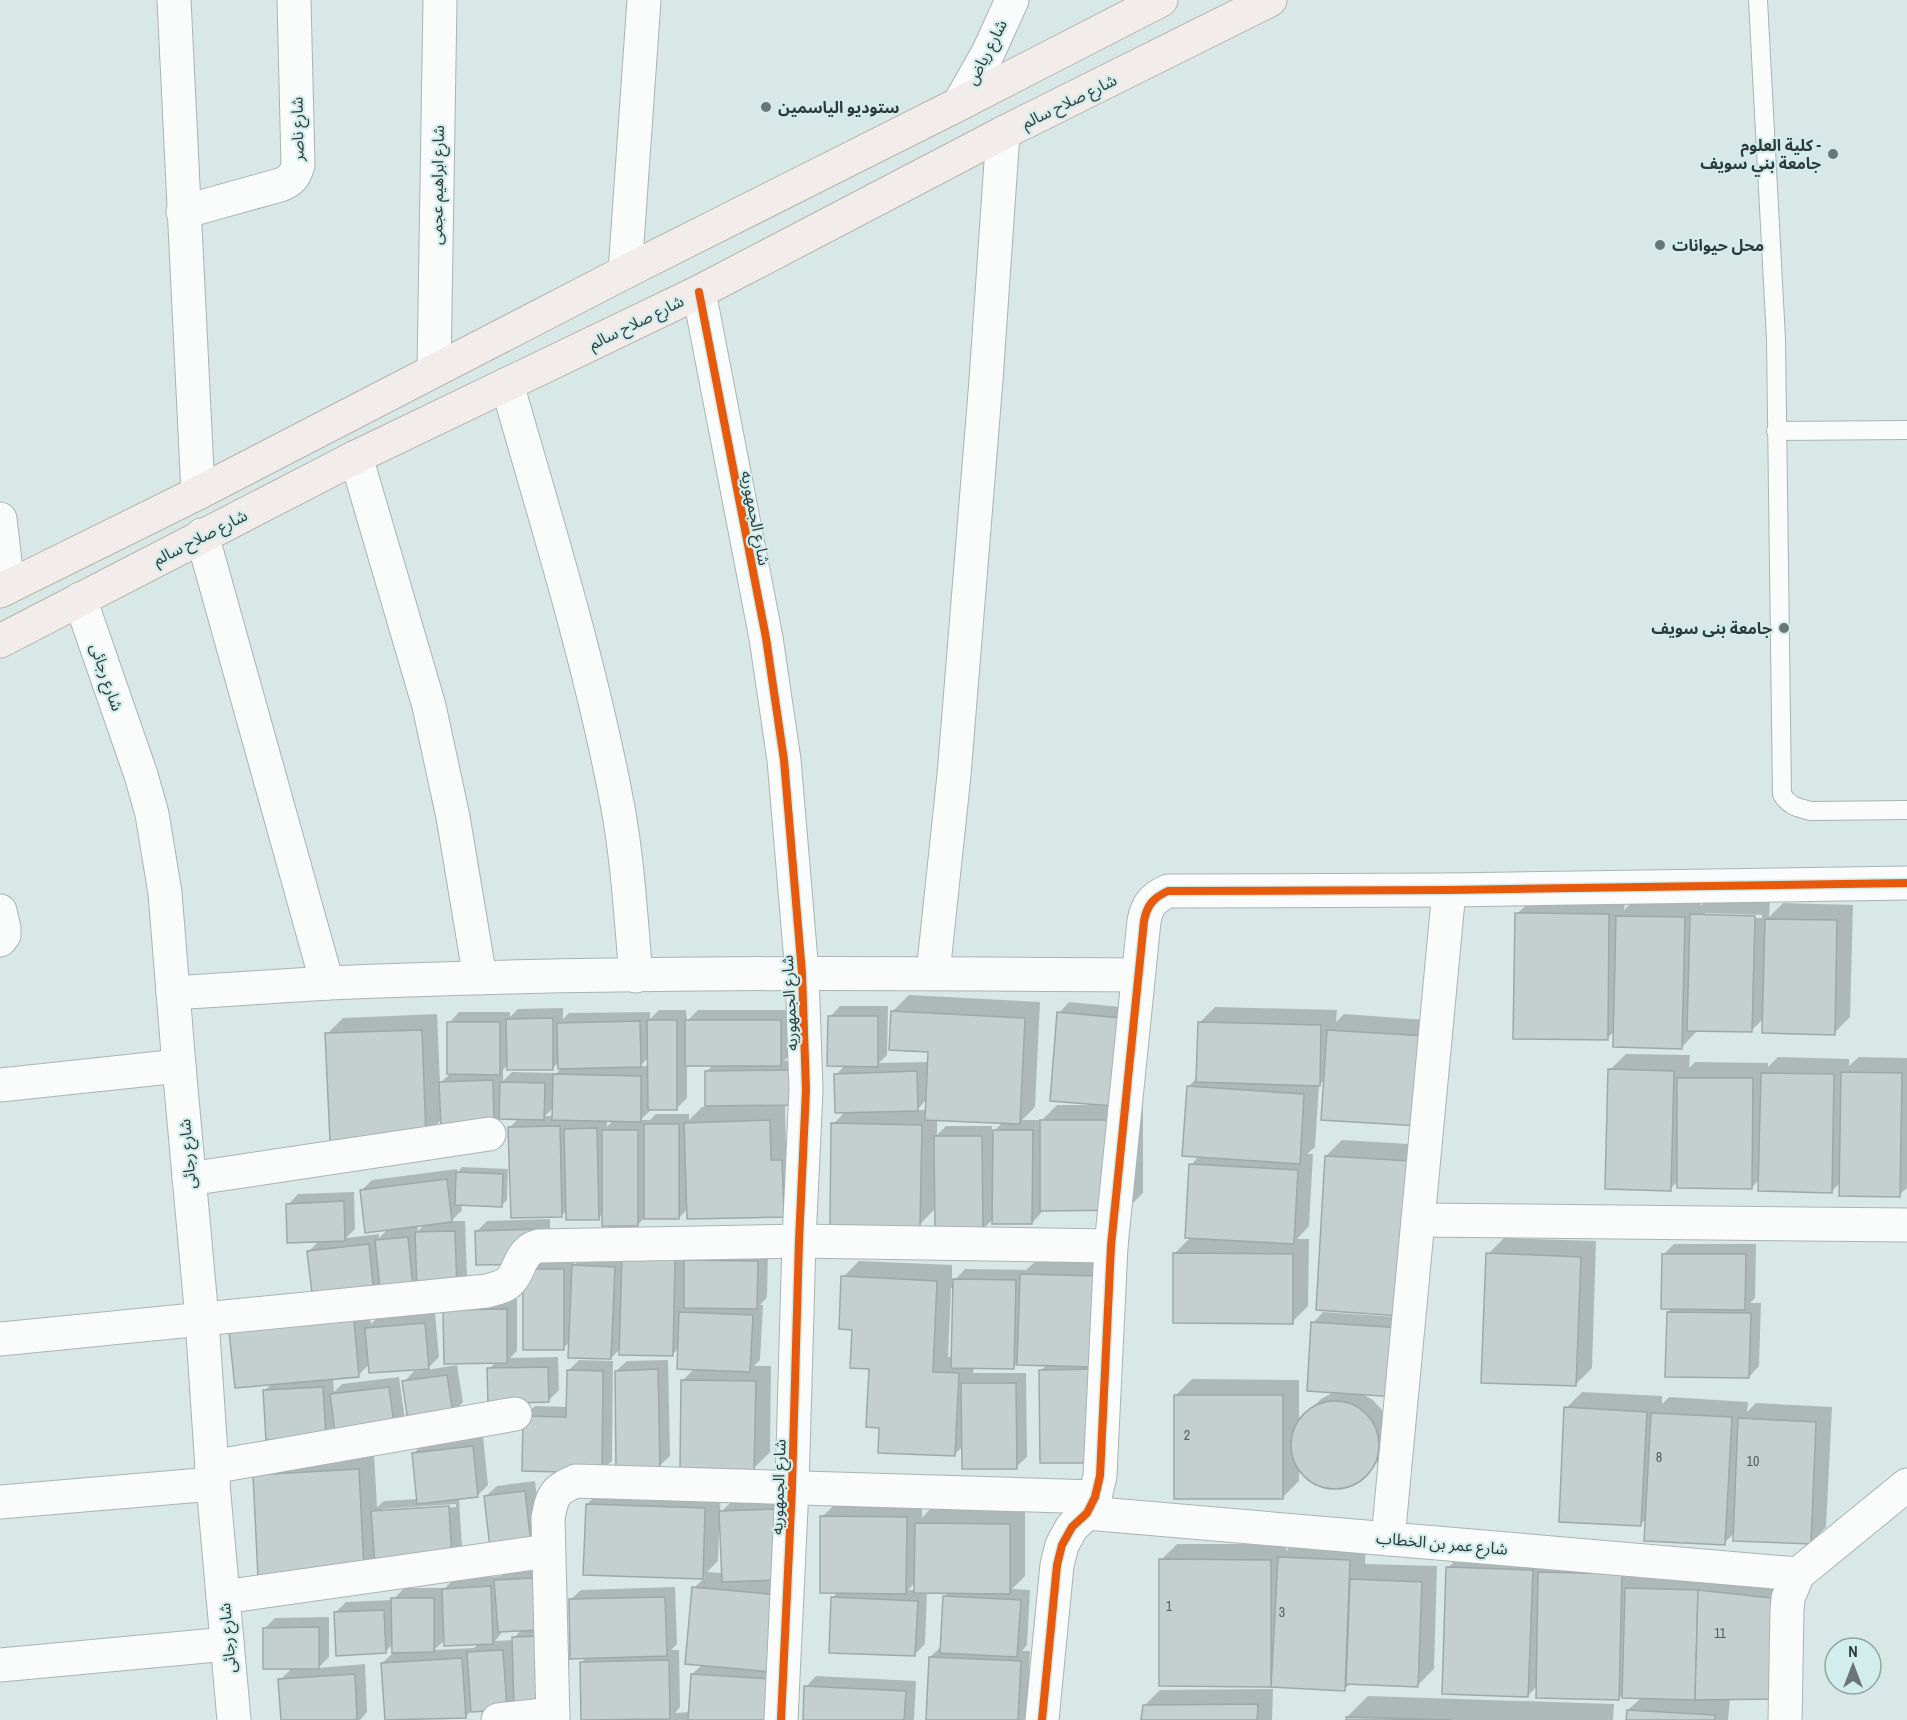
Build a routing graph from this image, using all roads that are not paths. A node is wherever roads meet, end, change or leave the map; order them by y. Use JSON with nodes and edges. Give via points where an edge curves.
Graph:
{"nodes":[{"id":1,"x":174,"y":0,"type":"edge"},
{"id":2,"x":294,"y":0,"type":"edge"},
{"id":3,"x":440,"y":0,"type":"edge"},
{"id":4,"x":644,"y":0,"type":"edge"},
{"id":5,"x":1012,"y":0,"type":"edge"},
{"id":6,"x":1161,"y":0,"type":"edge"},
{"id":7,"x":1270,"y":0,"type":"edge"},
{"id":8,"x":1758,"y":0,"type":"edge"},
{"id":9,"x":959,"y":104,"type":"junction"},
{"id":10,"x":1003,"y":133,"type":"junction"},
{"id":11,"x":183,"y":212,"type":"junction"},
{"id":12,"x":625,"y":272,"type":"junction"},
{"id":13,"x":699,"y":292,"type":"junction"},
{"id":14,"x":434,"y":370,"type":"junction"},
{"id":15,"x":507,"y":384,"type":"junction"},
{"id":16,"x":1907,"y":430,"type":"edge"},
{"id":17,"x":1776,"y":431,"type":"junction"},
{"id":18,"x":356,"y":457,"type":"junction"},
{"id":19,"x":198,"y":493,"type":"junction"},
{"id":20,"x":0,"y":519,"type":"edge"},
{"id":21,"x":202,"y":535,"type":"junction"},
{"id":22,"x":4,"y":589,"type":"edge"},
{"id":23,"x":80,"y":599,"type":"junction"},
{"id":24,"x":0,"y":641,"type":"edge"},
{"id":25,"x":1907,"y":810,"type":"edge"},
{"id":26,"x":1907,"y":883,"type":"edge"},
{"id":27,"x":1449,"y":890,"type":"junction"},
{"id":28,"x":0,"y":911,"type":"edge"},
{"id":29,"x":0,"y":940,"type":"edge"},
{"id":30,"x":802,"y":973,"type":"junction"},
{"id":31,"x":933,"y":973,"type":"junction"},
{"id":32,"x":1138,"y":975,"type":"junction"},
{"id":33,"x":636,"y":976,"type":"junction"},
{"id":34,"x":480,"y":978,"type":"junction"},
{"id":35,"x":327,"y":983,"type":"junction"},
{"id":36,"x":173,"y":993,"type":"junction"},
{"id":37,"x":179,"y":1066,"type":"junction"},
{"id":38,"x":0,"y":1084,"type":"edge"},
{"id":39,"x":489,"y":1134,"type":"dead end"},
{"id":40,"x":189,"y":1179,"type":"junction"},
{"id":41,"x":1418,"y":1220,"type":"junction"},
{"id":42,"x":1907,"y":1225,"type":"edge"},
{"id":43,"x":799,"y":1241,"type":"junction"},
{"id":44,"x":1111,"y":1246,"type":"junction"},
{"id":45,"x":202,"y":1319,"type":"junction"},
{"id":46,"x":0,"y":1339,"type":"edge"},
{"id":47,"x":515,"y":1414,"type":"dead end"},
{"id":48,"x":212,"y":1476,"type":"junction"},
{"id":49,"x":1907,"y":1485,"type":"edge"},
{"id":50,"x":792,"y":1487,"type":"junction"},
{"id":51,"x":0,"y":1502,"type":"edge"},
{"id":52,"x":1091,"y":1505,"type":"junction"},
{"id":53,"x":1388,"y":1539,"type":"junction"},
{"id":54,"x":549,"y":1551,"type":"junction"},
{"id":55,"x":1798,"y":1574,"type":"junction"},
{"id":56,"x":223,"y":1597,"type":"junction"},
{"id":57,"x":227,"y":1644,"type":"junction"},
{"id":58,"x":0,"y":1665,"type":"edge"},
{"id":59,"x":553,"y":1717,"type":"edge"},
{"id":60,"x":234,"y":1720,"type":"edge"},
{"id":61,"x":498,"y":1720,"type":"edge"},
{"id":62,"x":781,"y":1720,"type":"edge"},
{"id":63,"x":1042,"y":1720,"type":"edge"},
{"id":64,"x":1785,"y":1720,"type":"edge"}],
"edges":[{"from":1,"to":11,"type":"street"},
{"from":2,"to":11,"type":"street","name":"شارع ناصر","via":[[296,175],[280,185]]},
{"from":3,"to":14,"type":"street","name":"شارع ابراهيم عجمى"},
{"from":4,"to":12,"type":"street"},
{"from":5,"to":9,"type":"street","name":"شارع رياض"},
{"from":6,"to":9,"type":"main road"},
{"from":7,"to":10,"type":"main road","name":"شارع صلاح سالم"},
{"from":8,"to":17,"type":"lane","via":[[1776,339]]},
{"from":9,"to":12,"type":"main road"},
{"from":10,"to":13,"type":"main road","name":"شارع صلاح سالم"},
{"from":10,"to":31,"type":"street","via":[[954,776]]},
{"from":11,"to":19,"type":"street"},
{"from":12,"to":14,"type":"main road"},
{"from":13,"to":15,"type":"main road","name":"شارع صلاح سالم"},
{"from":13,"to":30,"type":"street","name":"شارع الجمهوريه","via":[[771,671],[784,760]]},
{"from":14,"to":19,"type":"main road"},
{"from":15,"to":18,"type":"main road","name":"شارع صلاح سالم"},
{"from":15,"to":33,"type":"street","via":[[583,651],[618,808]]},
{"from":16,"to":17,"type":"lane"},
{"from":17,"to":25,"type":"lane","via":[[1782,794],[1797,808],[1811,811]]},
{"from":18,"to":21,"type":"main road","name":"شارع صلاح سالم"},
{"from":18,"to":34,"type":"street","via":[[429,706],[453,817]]},
{"from":19,"to":22,"type":"main road"},
{"from":20,"to":22,"type":"street"},
{"from":21,"to":23,"type":"main road","name":"شارع صلاح سالم"},
{"from":21,"to":35,"type":"street"},
{"from":23,"to":24,"type":"main road","name":"شارع صلاح سالم"},
{"from":23,"to":36,"type":"street","name":"شارع رجائى","via":[[152,813],[165,893]]},
{"from":26,"to":27,"type":"street"},
{"from":27,"to":32,"type":"street","via":[[1168,891],[1155,897],[1146,908]]},
{"from":27,"to":41,"type":"street"},
{"from":28,"to":29,"type":"street","via":[[4,928]]},
{"from":30,"to":31,"type":"street"},
{"from":30,"to":33,"type":"street"},
{"from":30,"to":43,"type":"street","name":"شارع الجمهوريه","via":[[806,1090]]},
{"from":31,"to":32,"type":"street"},
{"from":32,"to":44,"type":"street"},
{"from":33,"to":34,"type":"street"},
{"from":34,"to":35,"type":"street"},
{"from":35,"to":36,"type":"street"},
{"from":36,"to":37,"type":"street","name":"شارع رجائى"},
{"from":37,"to":38,"type":"street"},
{"from":37,"to":40,"type":"street","name":"شارع رجائى"},
{"from":39,"to":40,"type":"street"},
{"from":40,"to":45,"type":"street","name":"شارع رجائى"},
{"from":41,"to":42,"type":"street"},
{"from":41,"to":53,"type":"street"},
{"from":43,"to":44,"type":"street"},
{"from":43,"to":45,"type":"street","via":[[538,1246],[525,1253],[510,1281],[487,1291]]},
{"from":43,"to":50,"type":"street","name":"شارع الجمهوريه"},
{"from":44,"to":52,"type":"street","via":[[1100,1476]]},
{"from":45,"to":46,"type":"street"},
{"from":45,"to":48,"type":"street","name":"شارع رجائى"},
{"from":47,"to":48,"type":"street"},
{"from":48,"to":51,"type":"street"},
{"from":48,"to":56,"type":"street","name":"شارع رجائى"},
{"from":49,"to":55,"type":"street"},
{"from":50,"to":52,"type":"street","name":"شارع عمر بن الخطاب"},
{"from":50,"to":54,"type":"street","name":"شارع عمر بن الخطاب","via":[[576,1481],[562,1487],[551,1500]]},
{"from":50,"to":62,"type":"street","name":"شارع الجمهوريه"},
{"from":52,"to":53,"type":"street","name":"شارع عمر بن الخطاب"},
{"from":52,"to":63,"type":"street","via":[[1072,1527],[1057,1565]]},
{"from":53,"to":55,"type":"street","name":"شارع عمر بن الخطاب"},
{"from":54,"to":56,"type":"street"},
{"from":54,"to":59,"type":"street"},
{"from":55,"to":64,"type":"street","via":[[1788,1598]]},
{"from":56,"to":57,"type":"street","name":"شارع رجائى"},
{"from":57,"to":58,"type":"street"},
{"from":57,"to":60,"type":"street","name":"شارع رجائى"},
{"from":59,"to":61,"type":"street"}]}
